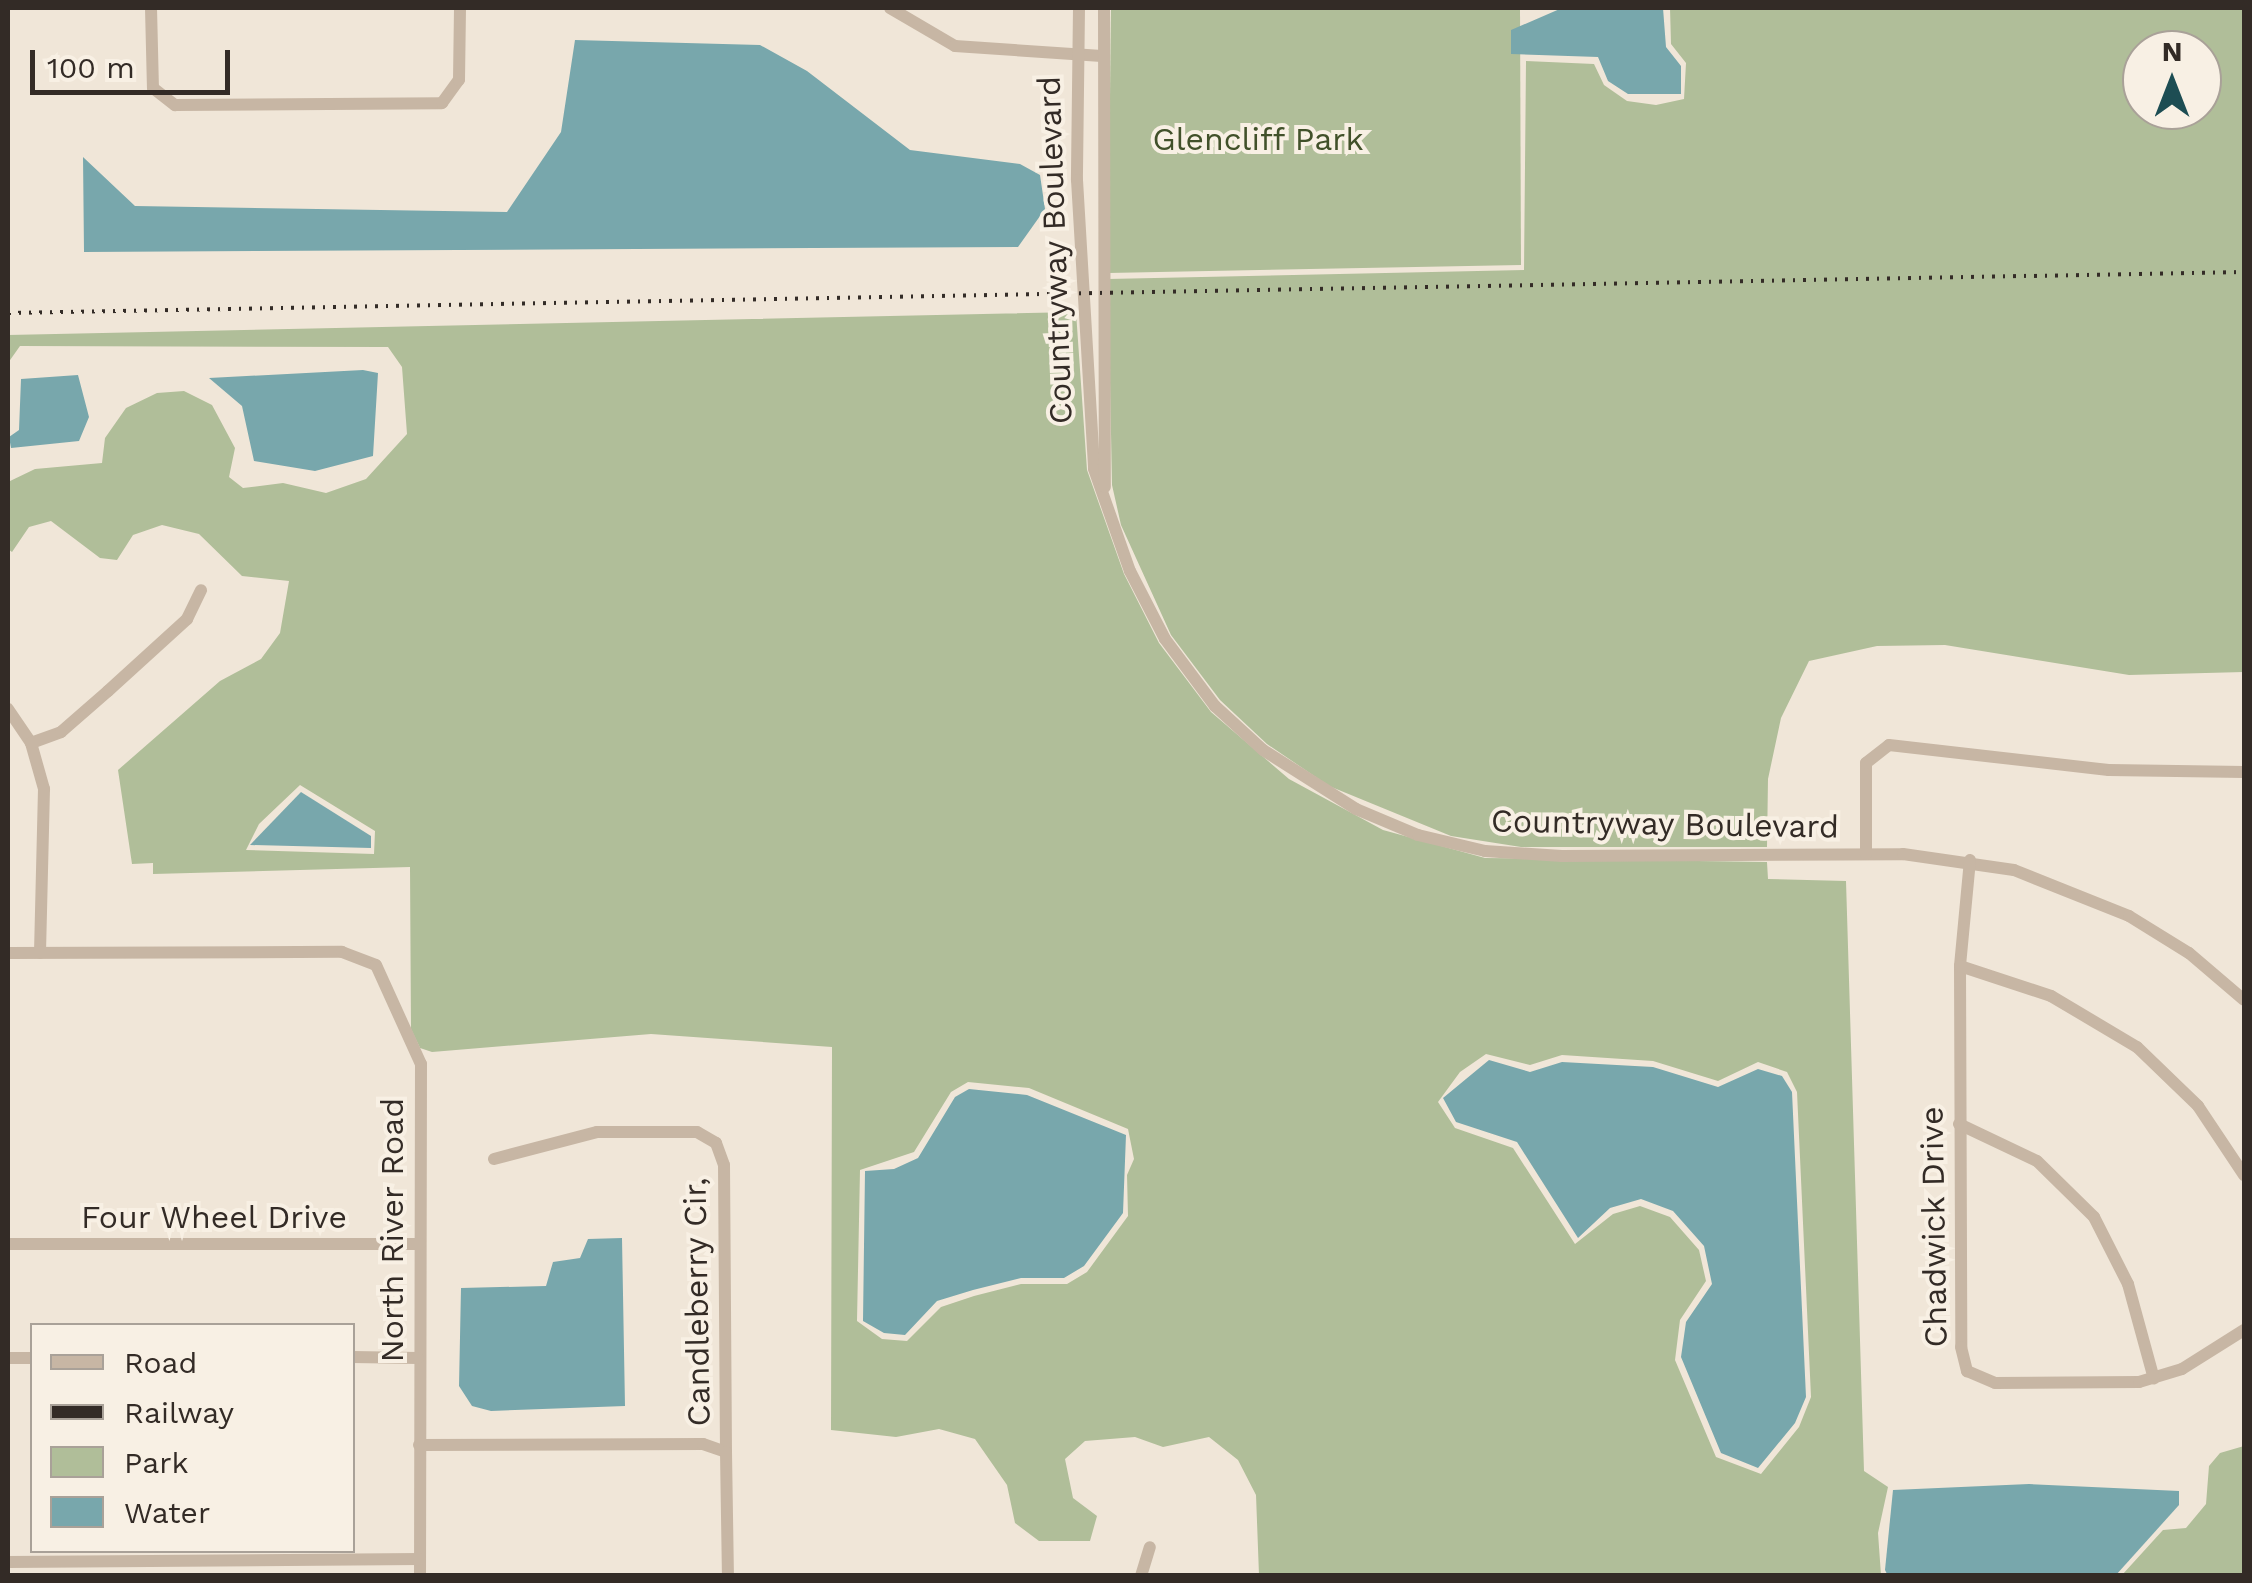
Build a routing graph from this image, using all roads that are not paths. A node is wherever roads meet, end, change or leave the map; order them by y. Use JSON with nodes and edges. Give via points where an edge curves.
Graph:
{"nodes":[{"id":1,"x":151,"y":8,"type":"edge"},
{"id":2,"x":460,"y":8,"type":"edge"},
{"id":3,"x":890,"y":8,"type":"edge"},
{"id":4,"x":1079,"y":8,"type":"edge"},
{"id":5,"x":1104,"y":8,"type":"edge"},
{"id":6,"x":1076,"y":56,"type":"junction"},
{"id":7,"x":1102,"y":56,"type":"junction"},
{"id":8,"x":1105,"y":487,"type":"junction"},
{"id":9,"x":201,"y":590,"type":"dead end"},
{"id":10,"x":8,"y":709,"type":"edge"},
{"id":11,"x":31,"y":743,"type":"junction"},
{"id":12,"x":2244,"y":772,"type":"edge"},
{"id":13,"x":1866,"y":854,"type":"junction"},
{"id":14,"x":1970,"y":860,"type":"junction"},
{"id":15,"x":8,"y":953,"type":"edge"},
{"id":16,"x":40,"y":953,"type":"junction"},
{"id":17,"x":1960,"y":966,"type":"junction"},
{"id":18,"x":2244,"y":1000,"type":"edge"},
{"id":19,"x":1959,"y":1124,"type":"junction"},
{"id":20,"x":494,"y":1159,"type":"dead end"},
{"id":21,"x":2244,"y":1174,"type":"edge"},
{"id":22,"x":8,"y":1244,"type":"edge"},
{"id":23,"x":420,"y":1244,"type":"junction"},
{"id":24,"x":2244,"y":1330,"type":"edge"},
{"id":25,"x":355,"y":1357,"type":"edge"},
{"id":26,"x":418,"y":1358,"type":"junction"},
{"id":27,"x":2154,"y":1379,"type":"junction"},
{"id":28,"x":419,"y":1445,"type":"junction"},
{"id":29,"x":726,"y":1452,"type":"junction"},
{"id":30,"x":1150,"y":1546,"type":"dead end"},
{"id":31,"x":420,"y":1559,"type":"junction"},
{"id":32,"x":8,"y":1562,"type":"edge"},
{"id":33,"x":420,"y":1576,"type":"edge"},
{"id":34,"x":728,"y":1576,"type":"edge"},
{"id":35,"x":1141,"y":1576,"type":"edge"}],
"edges":[{"from":1,"to":2,"type":"street","via":[[153,88],[175,106],[442,103],[459,80]]},
{"from":3,"to":6,"type":"street","via":[[956,46]]},
{"from":4,"to":6,"type":"street","name":"Countryway Boulevard"},
{"from":5,"to":7,"type":"street","name":"Countryway Boulevard"},
{"from":6,"to":7,"type":"street"},
{"from":6,"to":8,"type":"street","name":"Countryway Boulevard","via":[[1086,412],[1094,468]]},
{"from":7,"to":8,"type":"street","name":"Countryway Boulevard"},
{"from":8,"to":13,"type":"street","name":"Countryway Boulevard","via":[[1130,571],[1165,639],[1206,694],[1278,762],[1356,810],[1450,844],[1520,855]]},
{"from":9,"to":11,"type":"street","via":[[187,620],[60,732]]},
{"from":10,"to":11,"type":"street"},
{"from":11,"to":16,"type":"street","via":[[44,789]]},
{"from":12,"to":13,"type":"street","via":[[2109,770],[1888,746],[1866,763]]},
{"from":13,"to":14,"type":"street","name":"Countryway Boulevard"},
{"from":14,"to":17,"type":"street","name":"Chadwick Drive"},
{"from":14,"to":18,"type":"street","name":"Countryway Boulevard","via":[[2055,882],[2130,916],[2189,953]]},
{"from":15,"to":16,"type":"street","name":"North River Road"},
{"from":16,"to":23,"type":"street","name":"North River Road","via":[[342,952],[376,965],[421,1064]]},
{"from":17,"to":19,"type":"street","name":"Chadwick Drive"},
{"from":17,"to":21,"type":"street","via":[[2051,996],[2137,1046],[2198,1106]]},
{"from":19,"to":27,"type":"street","via":[[2037,1161],[2094,1218],[2128,1284]]},
{"from":19,"to":27,"type":"street","name":"Chadwick Drive","via":[[1961,1348],[1967,1372],[1995,1383]]},
{"from":20,"to":29,"type":"street","name":"Candleberry Cir,","via":[[598,1132],[697,1132],[716,1144],[724,1165]]},
{"from":22,"to":23,"type":"street","name":"Four Wheel Drive"},
{"from":23,"to":26,"type":"street","name":"North River Road"},
{"from":24,"to":27,"type":"street","name":"Chadwick Drive"},
{"from":25,"to":26,"type":"street"},
{"from":26,"to":28,"type":"street","name":"North River Road"},
{"from":28,"to":29,"type":"street","via":[[703,1444]]},
{"from":28,"to":31,"type":"street","name":"North River Road"},
{"from":29,"to":34,"type":"street"},
{"from":30,"to":35,"type":"street"},
{"from":31,"to":32,"type":"street"},
{"from":31,"to":33,"type":"street","name":"North River Road"}]}
